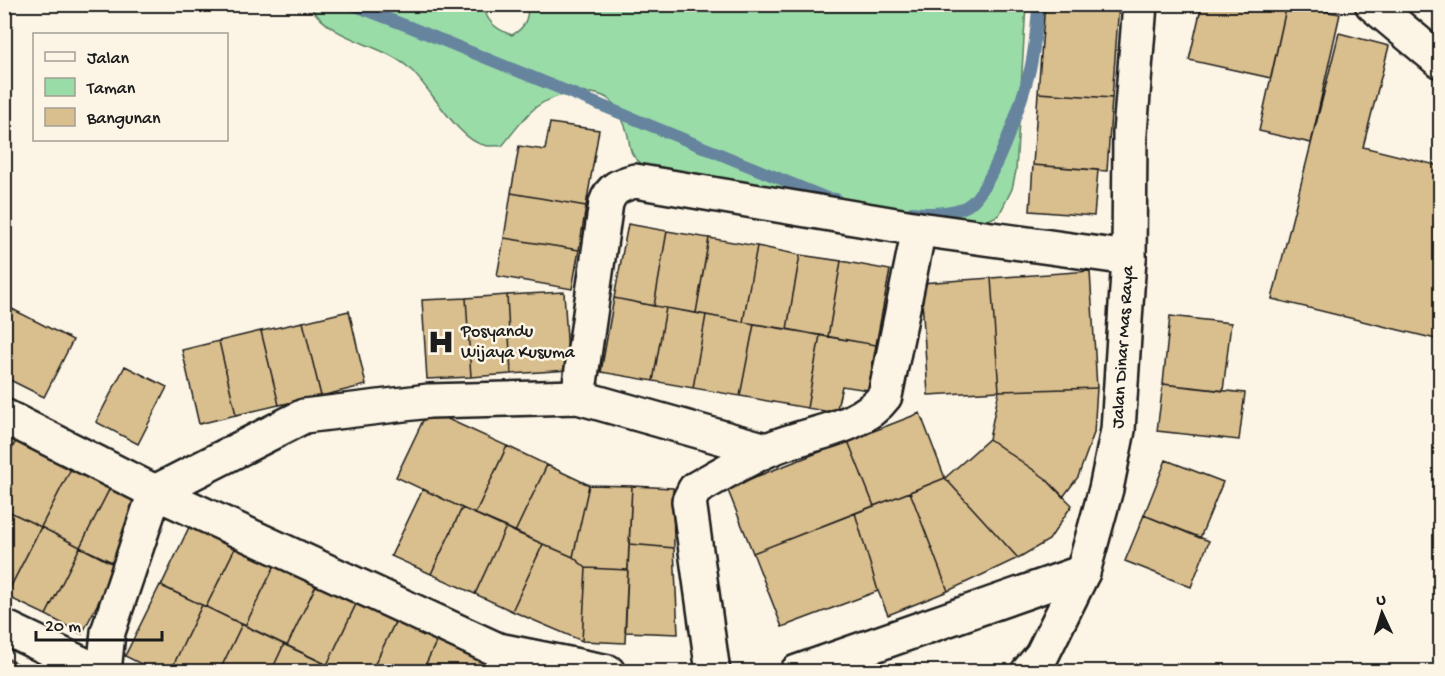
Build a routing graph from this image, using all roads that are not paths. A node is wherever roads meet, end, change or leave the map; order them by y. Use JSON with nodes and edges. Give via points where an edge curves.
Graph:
{"nodes":[{"id":1,"x":1140,"y":4,"type":"edge"},
{"id":2,"x":1372,"y":4,"type":"edge"},
{"id":3,"x":1440,"y":61,"type":"edge"},
{"id":4,"x":919,"y":229,"type":"junction"},
{"id":5,"x":1129,"y":258,"type":"junction"},
{"id":6,"x":578,"y":397,"type":"junction"},
{"id":7,"x":4,"y":416,"type":"edge"},
{"id":8,"x":766,"y":450,"type":"junction"},
{"id":9,"x":155,"y":492,"type":"junction"},
{"id":10,"x":1083,"y":572,"type":"junction"},
{"id":11,"x":4,"y":627,"type":"edge"},
{"id":12,"x":496,"y":661,"type":"edge"},
{"id":13,"x":99,"y":672,"type":"edge"},
{"id":14,"x":105,"y":672,"type":"edge"},
{"id":15,"x":608,"y":672,"type":"edge"},
{"id":16,"x":713,"y":672,"type":"edge"},
{"id":17,"x":797,"y":672,"type":"edge"},
{"id":18,"x":1028,"y":672,"type":"edge"}],
"edges":[{"from":1,"to":5,"type":"street","name":"Jalan Dinar Mas Raya","via":[[1130,133]]},
{"from":2,"to":3,"type":"street"},
{"from":4,"to":5,"type":"street"},
{"from":4,"to":6,"type":"street","via":[[635,181],[615,188],[606,203]]},
{"from":4,"to":8,"type":"street","via":[[885,396],[861,418]]},
{"from":5,"to":10,"type":"street","name":"Jalan Dinar Mas Raya","via":[[1118,430]]},
{"from":6,"to":8,"type":"street"},
{"from":6,"to":9,"type":"street","via":[[429,400],[304,416]]},
{"from":7,"to":9,"type":"street"},
{"from":8,"to":16,"type":"street","via":[[695,489],[689,501]]},
{"from":9,"to":12,"type":"street"},
{"from":9,"to":14,"type":"street","via":[[108,632]]},
{"from":10,"to":17,"type":"street"},
{"from":10,"to":18,"type":"street","name":"Jalan Dinar Mas Raya","via":[[1042,655]]},
{"from":11,"to":13,"type":"street"},
{"from":12,"to":15,"type":"street"}]}
